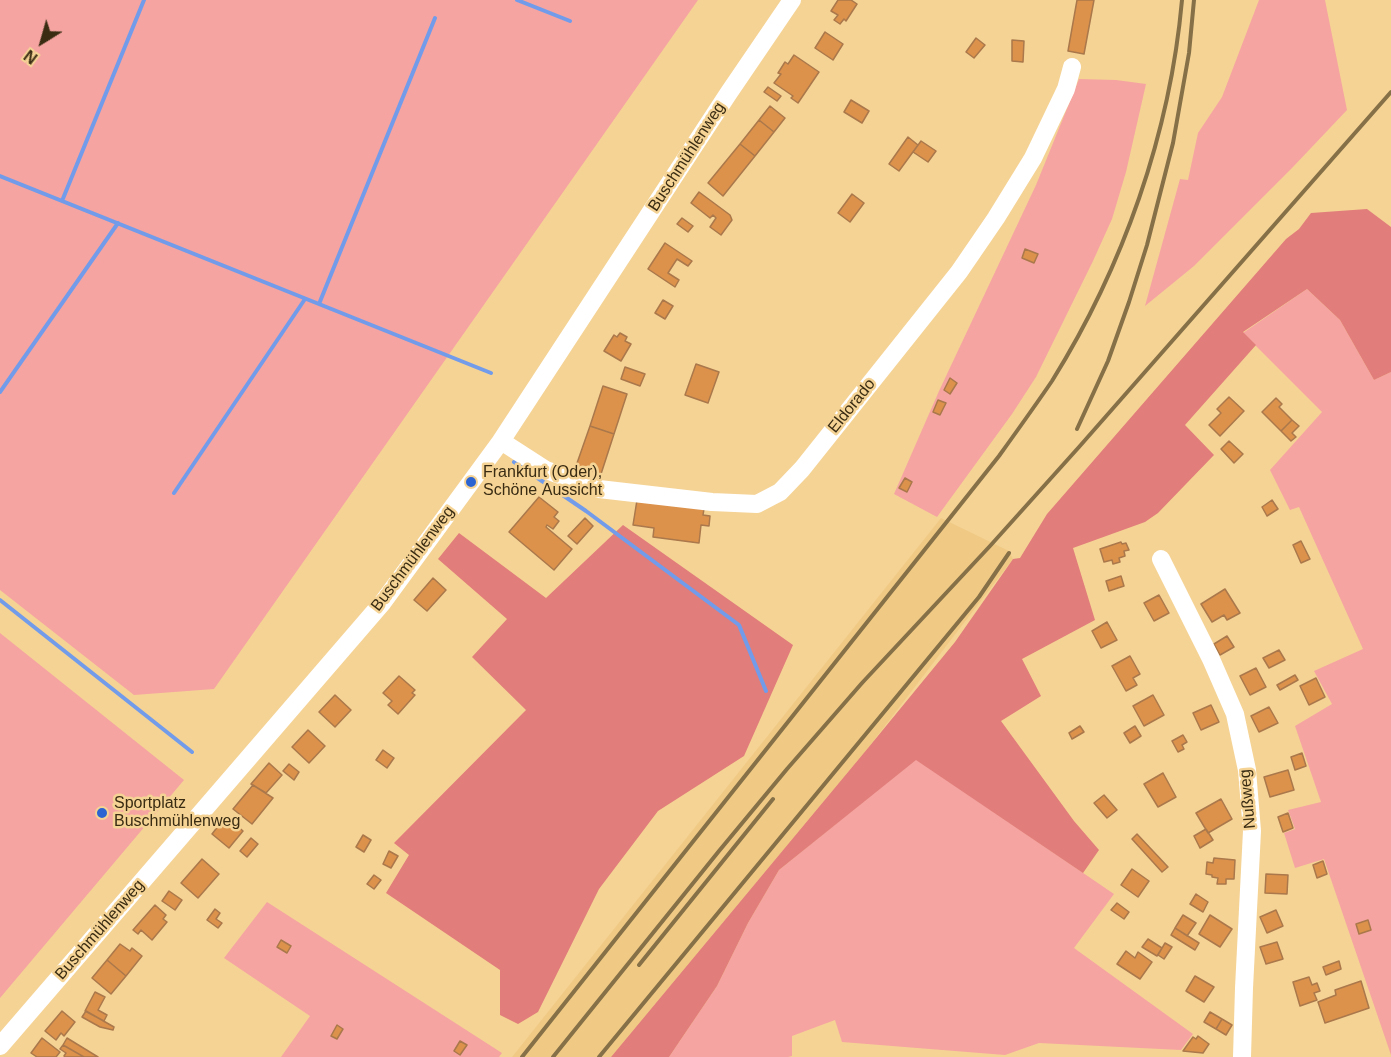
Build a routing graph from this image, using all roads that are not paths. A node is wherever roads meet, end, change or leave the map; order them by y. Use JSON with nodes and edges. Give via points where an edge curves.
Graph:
{"nodes":[{"id":1,"x":792,"y":0,"type":"edge"},
{"id":2,"x":1072,"y":67,"type":"dead end"},
{"id":3,"x":501,"y":441,"type":"junction"},
{"id":4,"x":1161,"y":559,"type":"dead end"},
{"id":5,"x":0,"y":1046,"type":"edge"},
{"id":6,"x":1242,"y":1057,"type":"edge"}],
"edges":[{"from":1,"to":3,"type":"street","name":"Buschmühlenweg"},
{"from":2,"to":3,"type":"street","name":"Eldorado","via":[[1066,89],[1032,158],[984,236],[780,492],[757,504],[599,489],[546,470]]},
{"from":3,"to":5,"type":"street","name":"Buschmühlenweg","via":[[383,602]]},
{"from":4,"to":6,"type":"street","name":"Nußweg","via":[[1235,714],[1247,770],[1252,831]]}]}
